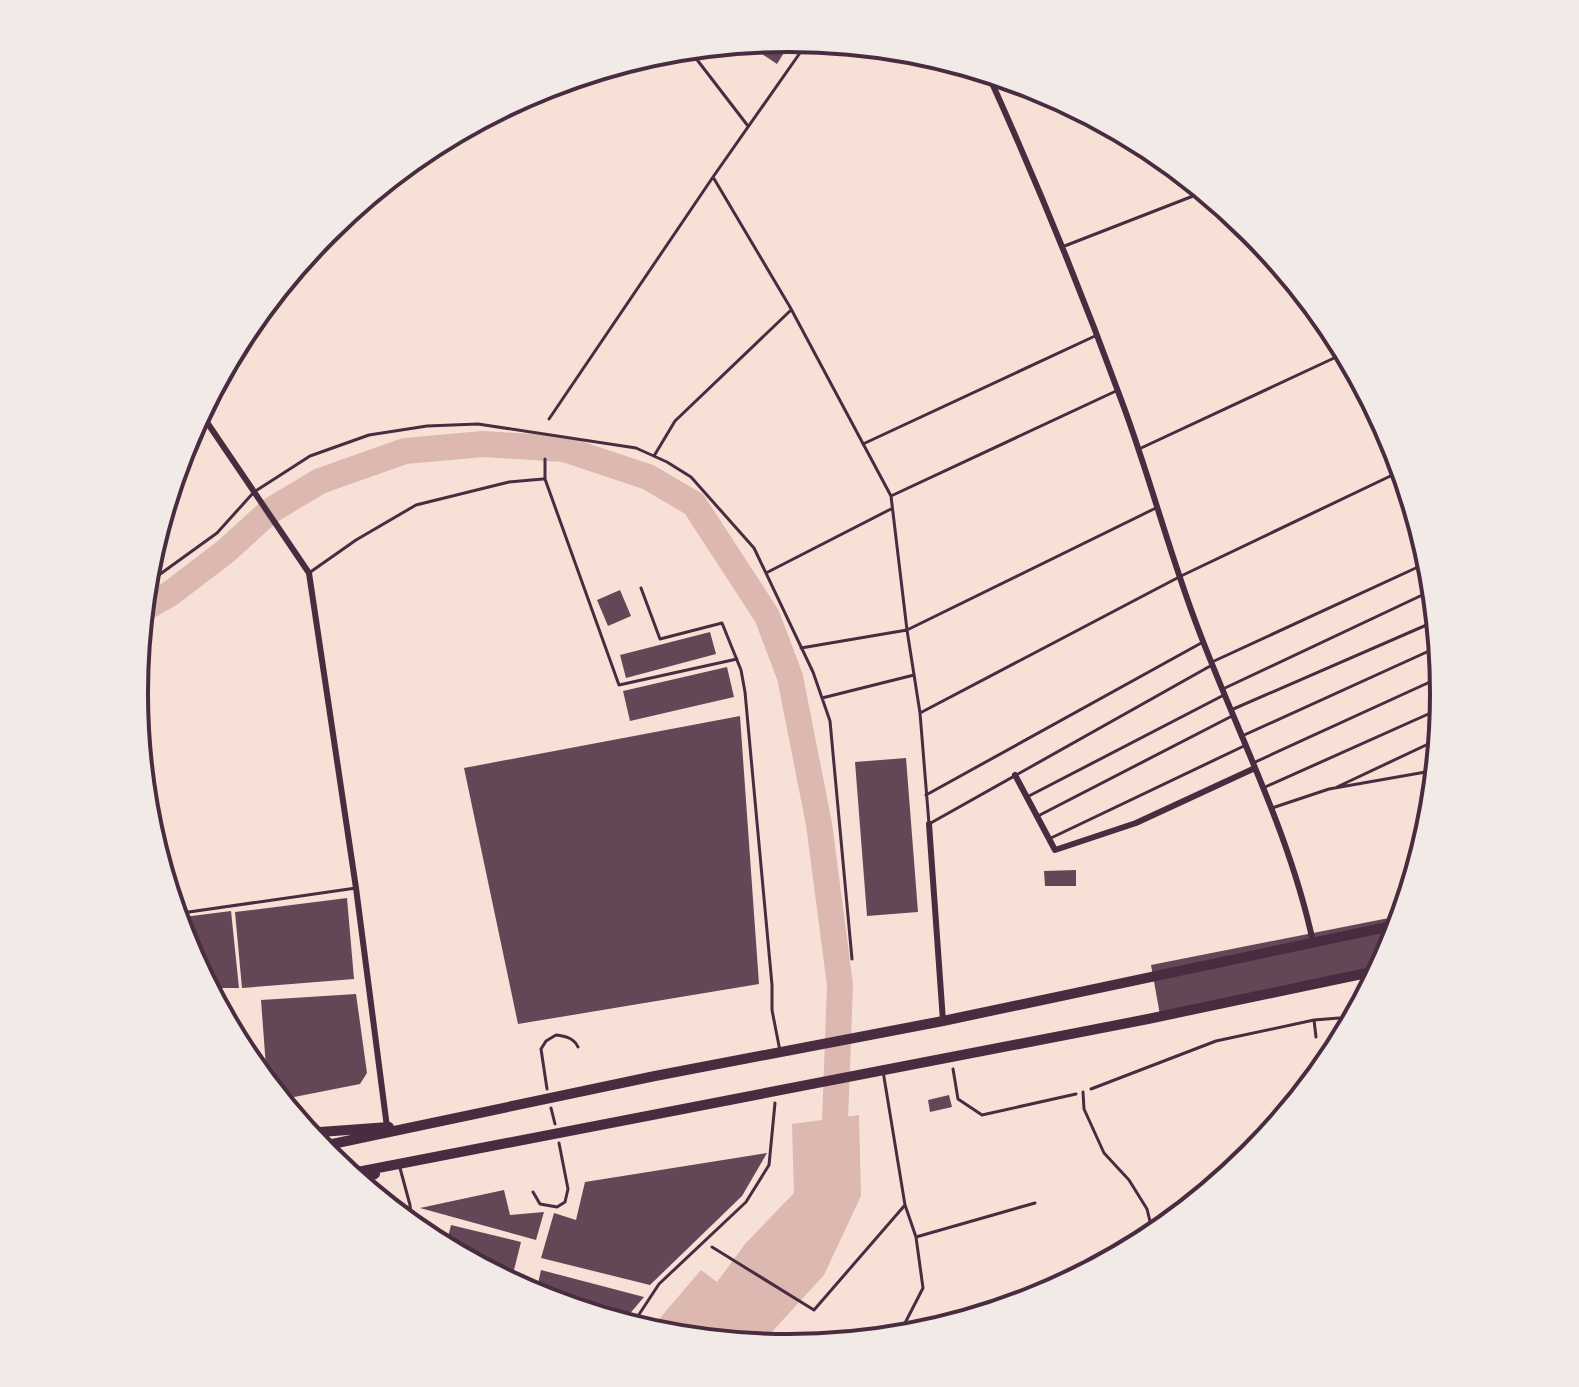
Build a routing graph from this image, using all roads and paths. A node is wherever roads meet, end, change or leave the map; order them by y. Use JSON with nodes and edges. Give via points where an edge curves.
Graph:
{"nodes":[{"id":1,"x":800,"y":52,"type":"edge"},
{"id":2,"x":696,"y":59,"type":"edge"},
{"id":3,"x":993,"y":85,"type":"edge"},
{"id":4,"x":748,"y":126,"type":"junction"},
{"id":5,"x":713,"y":177,"type":"junction"},
{"id":6,"x":1193,"y":196,"type":"edge"},
{"id":7,"x":1062,"y":247,"type":"junction"},
{"id":8,"x":791,"y":310,"type":"junction"},
{"id":9,"x":1097,"y":336,"type":"junction"},
{"id":10,"x":1335,"y":357,"type":"edge"},
{"id":11,"x":1118,"y":390,"type":"junction"},
{"id":12,"x":549,"y":419,"type":"dead end"},
{"id":13,"x":208,"y":424,"type":"edge"},
{"id":14,"x":863,"y":444,"type":"junction"},
{"id":15,"x":1139,"y":449,"type":"junction"},
{"id":16,"x":654,"y":456,"type":"junction"},
{"id":17,"x":545,"y":459,"type":"dead end"},
{"id":18,"x":1392,"y":475,"type":"edge"},
{"id":19,"x":545,"y":479,"type":"junction"},
{"id":20,"x":254,"y":492,"type":"junction"},
{"id":21,"x":891,"y":496,"type":"junction"},
{"id":22,"x":1158,"y":507,"type":"junction"},
{"id":23,"x":892,"y":508,"type":"junction"},
{"id":24,"x":1419,"y":567,"type":"edge"},
{"id":25,"x":309,"y":573,"type":"junction"},
{"id":26,"x":766,"y":573,"type":"junction"},
{"id":27,"x":159,"y":575,"type":"edge"},
{"id":28,"x":1181,"y":576,"type":"junction"},
{"id":29,"x":641,"y":588,"type":"dead end"},
{"id":30,"x":1423,"y":595,"type":"edge"},
{"id":31,"x":1427,"y":625,"type":"edge"},
{"id":32,"x":907,"y":630,"type":"junction"},
{"id":33,"x":1203,"y":642,"type":"junction"},
{"id":34,"x":801,"y":648,"type":"junction"},
{"id":35,"x":1430,"y":651,"type":"edge"},
{"id":36,"x":737,"y":659,"type":"junction"},
{"id":37,"x":1212,"y":664,"type":"junction"},
{"id":38,"x":914,"y":675,"type":"junction"},
{"id":39,"x":1431,"y":682,"type":"edge"},
{"id":40,"x":1224,"y":691,"type":"junction"},
{"id":41,"x":822,"y":698,"type":"junction"},
{"id":42,"x":920,"y":713,"type":"junction"},
{"id":43,"x":1232,"y":713,"type":"junction"},
{"id":44,"x":1431,"y":713,"type":"edge"},
{"id":45,"x":1242,"y":736,"type":"junction"},
{"id":46,"x":1429,"y":744,"type":"edge"},
{"id":47,"x":1246,"y":745,"type":"junction"},
{"id":48,"x":1254,"y":766,"type":"junction"},
{"id":49,"x":1426,"y":772,"type":"edge"},
{"id":50,"x":1015,"y":775,"type":"junction"},
{"id":51,"x":1263,"y":788,"type":"junction"},
{"id":52,"x":1334,"y":788,"type":"junction"},
{"id":53,"x":926,"y":795,"type":"junction"},
{"id":54,"x":1027,"y":797,"type":"junction"},
{"id":55,"x":1272,"y":808,"type":"junction"},
{"id":56,"x":1036,"y":817,"type":"junction"},
{"id":57,"x":929,"y":824,"type":"junction"},
{"id":58,"x":1048,"y":840,"type":"junction"},
{"id":59,"x":356,"y":888,"type":"junction"},
{"id":60,"x":187,"y":912,"type":"edge"},
{"id":61,"x":1387,"y":927,"type":"edge"},
{"id":62,"x":1313,"y":942,"type":"junction"},
{"id":63,"x":852,"y":959,"type":"dead end"},
{"id":64,"x":1367,"y":973,"type":"edge"},
{"id":65,"x":1339,"y":1018,"type":"dead end"},
{"id":66,"x":1314,"y":1020,"type":"junction"},
{"id":67,"x":943,"y":1021,"type":"junction"},
{"id":68,"x":1316,"y":1037,"type":"dead end"},
{"id":69,"x":780,"y":1051,"type":"junction"},
{"id":70,"x":953,"y":1069,"type":"dead end"},
{"id":71,"x":883,"y":1070,"type":"junction"},
{"id":72,"x":776,"y":1091,"type":"junction"},
{"id":73,"x":1083,"y":1092,"type":"junction"},
{"id":74,"x":431,"y":1124,"type":"junction"},
{"id":75,"x":387,"y":1127,"type":"junction"},
{"id":76,"x":322,"y":1132,"type":"edge"},
{"id":77,"x":333,"y":1144,"type":"edge"},
{"id":78,"x":399,"y":1164,"type":"junction"},
{"id":79,"x":362,"y":1171,"type":"edge"},
{"id":80,"x":367,"y":1176,"type":"edge"},
{"id":81,"x":1035,"y":1203,"type":"dead end"},
{"id":82,"x":905,"y":1205,"type":"junction"},
{"id":83,"x":410,"y":1210,"type":"edge"},
{"id":84,"x":1151,"y":1224,"type":"edge"},
{"id":85,"x":916,"y":1237,"type":"junction"},
{"id":86,"x":714,"y":1248,"type":"dead end"},
{"id":87,"x":638,"y":1317,"type":"edge"},
{"id":88,"x":904,"y":1325,"type":"edge"}],
"edges":[{"from":1,"to":4,"type":"lane"},
{"from":2,"to":4,"type":"lane"},
{"from":3,"to":7,"type":"street"},
{"from":4,"to":5,"type":"lane"},
{"from":5,"to":8,"type":"lane"},
{"from":5,"to":12,"type":"lane"},
{"from":6,"to":7,"type":"lane"},
{"from":7,"to":9,"type":"street"},
{"from":8,"to":14,"type":"lane"},
{"from":8,"to":16,"type":"lane","via":[[675,421]]},
{"from":9,"to":11,"type":"street"},
{"from":9,"to":14,"type":"lane"},
{"from":10,"to":15,"type":"lane"},
{"from":11,"to":15,"type":"street"},
{"from":11,"to":21,"type":"lane"},
{"from":13,"to":20,"type":"street"},
{"from":14,"to":21,"type":"lane"},
{"from":15,"to":22,"type":"street"},
{"from":16,"to":20,"type":"lane","via":[[636,448],[478,424],[427,426],[369,435],[310,456]]},
{"from":16,"to":26,"type":"lane","via":[[691,477],[722,509],[754,548]]},
{"from":17,"to":19,"type":"lane"},
{"from":18,"to":28,"type":"lane"},
{"from":19,"to":25,"type":"lane","via":[[509,482],[416,505]]},
{"from":19,"to":36,"type":"lane","via":[[619,685]]},
{"from":20,"to":25,"type":"street"},
{"from":20,"to":27,"type":"lane","via":[[217,533]]},
{"from":21,"to":23,"type":"lane"},
{"from":22,"to":28,"type":"street"},
{"from":22,"to":32,"type":"lane"},
{"from":23,"to":26,"type":"lane"},
{"from":23,"to":32,"type":"lane"},
{"from":24,"to":37,"type":"lane"},
{"from":25,"to":59,"type":"street"},
{"from":26,"to":34,"type":"lane"},
{"from":28,"to":33,"type":"street"},
{"from":28,"to":42,"type":"lane"},
{"from":29,"to":36,"type":"lane","via":[[660,639],[722,623]]},
{"from":30,"to":40,"type":"lane"},
{"from":31,"to":43,"type":"lane"},
{"from":32,"to":34,"type":"lane"},
{"from":32,"to":38,"type":"lane"},
{"from":33,"to":37,"type":"street"},
{"from":33,"to":53,"type":"lane"},
{"from":34,"to":41,"type":"lane"},
{"from":35,"to":45,"type":"lane"},
{"from":36,"to":69,"type":"lane","via":[[745,692]]},
{"from":37,"to":40,"type":"street"},
{"from":37,"to":50,"type":"lane"},
{"from":38,"to":41,"type":"lane"},
{"from":38,"to":42,"type":"lane"},
{"from":39,"to":48,"type":"lane"},
{"from":40,"to":43,"type":"street"},
{"from":40,"to":54,"type":"lane"},
{"from":41,"to":63,"type":"lane","via":[[830,721]]},
{"from":42,"to":53,"type":"lane"},
{"from":43,"to":45,"type":"street"},
{"from":43,"to":56,"type":"lane"},
{"from":44,"to":51,"type":"lane"},
{"from":45,"to":47,"type":"street"},
{"from":46,"to":52,"type":"lane"},
{"from":47,"to":48,"type":"street"},
{"from":47,"to":58,"type":"lane"},
{"from":48,"to":51,"type":"street"},
{"from":48,"to":58,"type":"street","via":[[1136,823],[1055,850]]},
{"from":49,"to":52,"type":"lane"},
{"from":50,"to":54,"type":"street"},
{"from":50,"to":57,"type":"lane"},
{"from":51,"to":55,"type":"street"},
{"from":52,"to":55,"type":"lane"},
{"from":53,"to":57,"type":"lane"},
{"from":54,"to":56,"type":"street"},
{"from":55,"to":62,"type":"street"},
{"from":56,"to":58,"type":"street"},
{"from":57,"to":67,"type":"street"},
{"from":59,"to":60,"type":"lane"},
{"from":59,"to":75,"type":"street"},
{"from":61,"to":62,"type":"highway"},
{"from":62,"to":67,"type":"highway"},
{"from":64,"to":71,"type":"highway"},
{"from":65,"to":66,"type":"path"},
{"from":66,"to":68,"type":"path"},
{"from":66,"to":73,"type":"path","via":[[1216,1041]]},
{"from":67,"to":69,"type":"highway"},
{"from":69,"to":74,"type":"highway"},
{"from":70,"to":73,"type":"path","via":[[958,1099],[982,1115]]},
{"from":71,"to":72,"type":"highway"},
{"from":71,"to":82,"type":"lane"},
{"from":72,"to":78,"type":"highway"},
{"from":72,"to":87,"type":"path","via":[[769,1165],[746,1202],[659,1284]]},
{"from":73,"to":84,"type":"lane","via":[[1084,1109],[1104,1153],[1129,1180]]},
{"from":74,"to":75,"type":"highway"},
{"from":74,"to":77,"type":"highway"},
{"from":75,"to":76,"type":"highway"},
{"from":78,"to":79,"type":"highway"},
{"from":78,"to":80,"type":"highway"},
{"from":78,"to":83,"type":"lane"},
{"from":81,"to":85,"type":"lane"},
{"from":82,"to":85,"type":"lane"},
{"from":82,"to":86,"type":"lane","via":[[814,1310]]},
{"from":85,"to":88,"type":"lane","via":[[923,1288]]}]}
